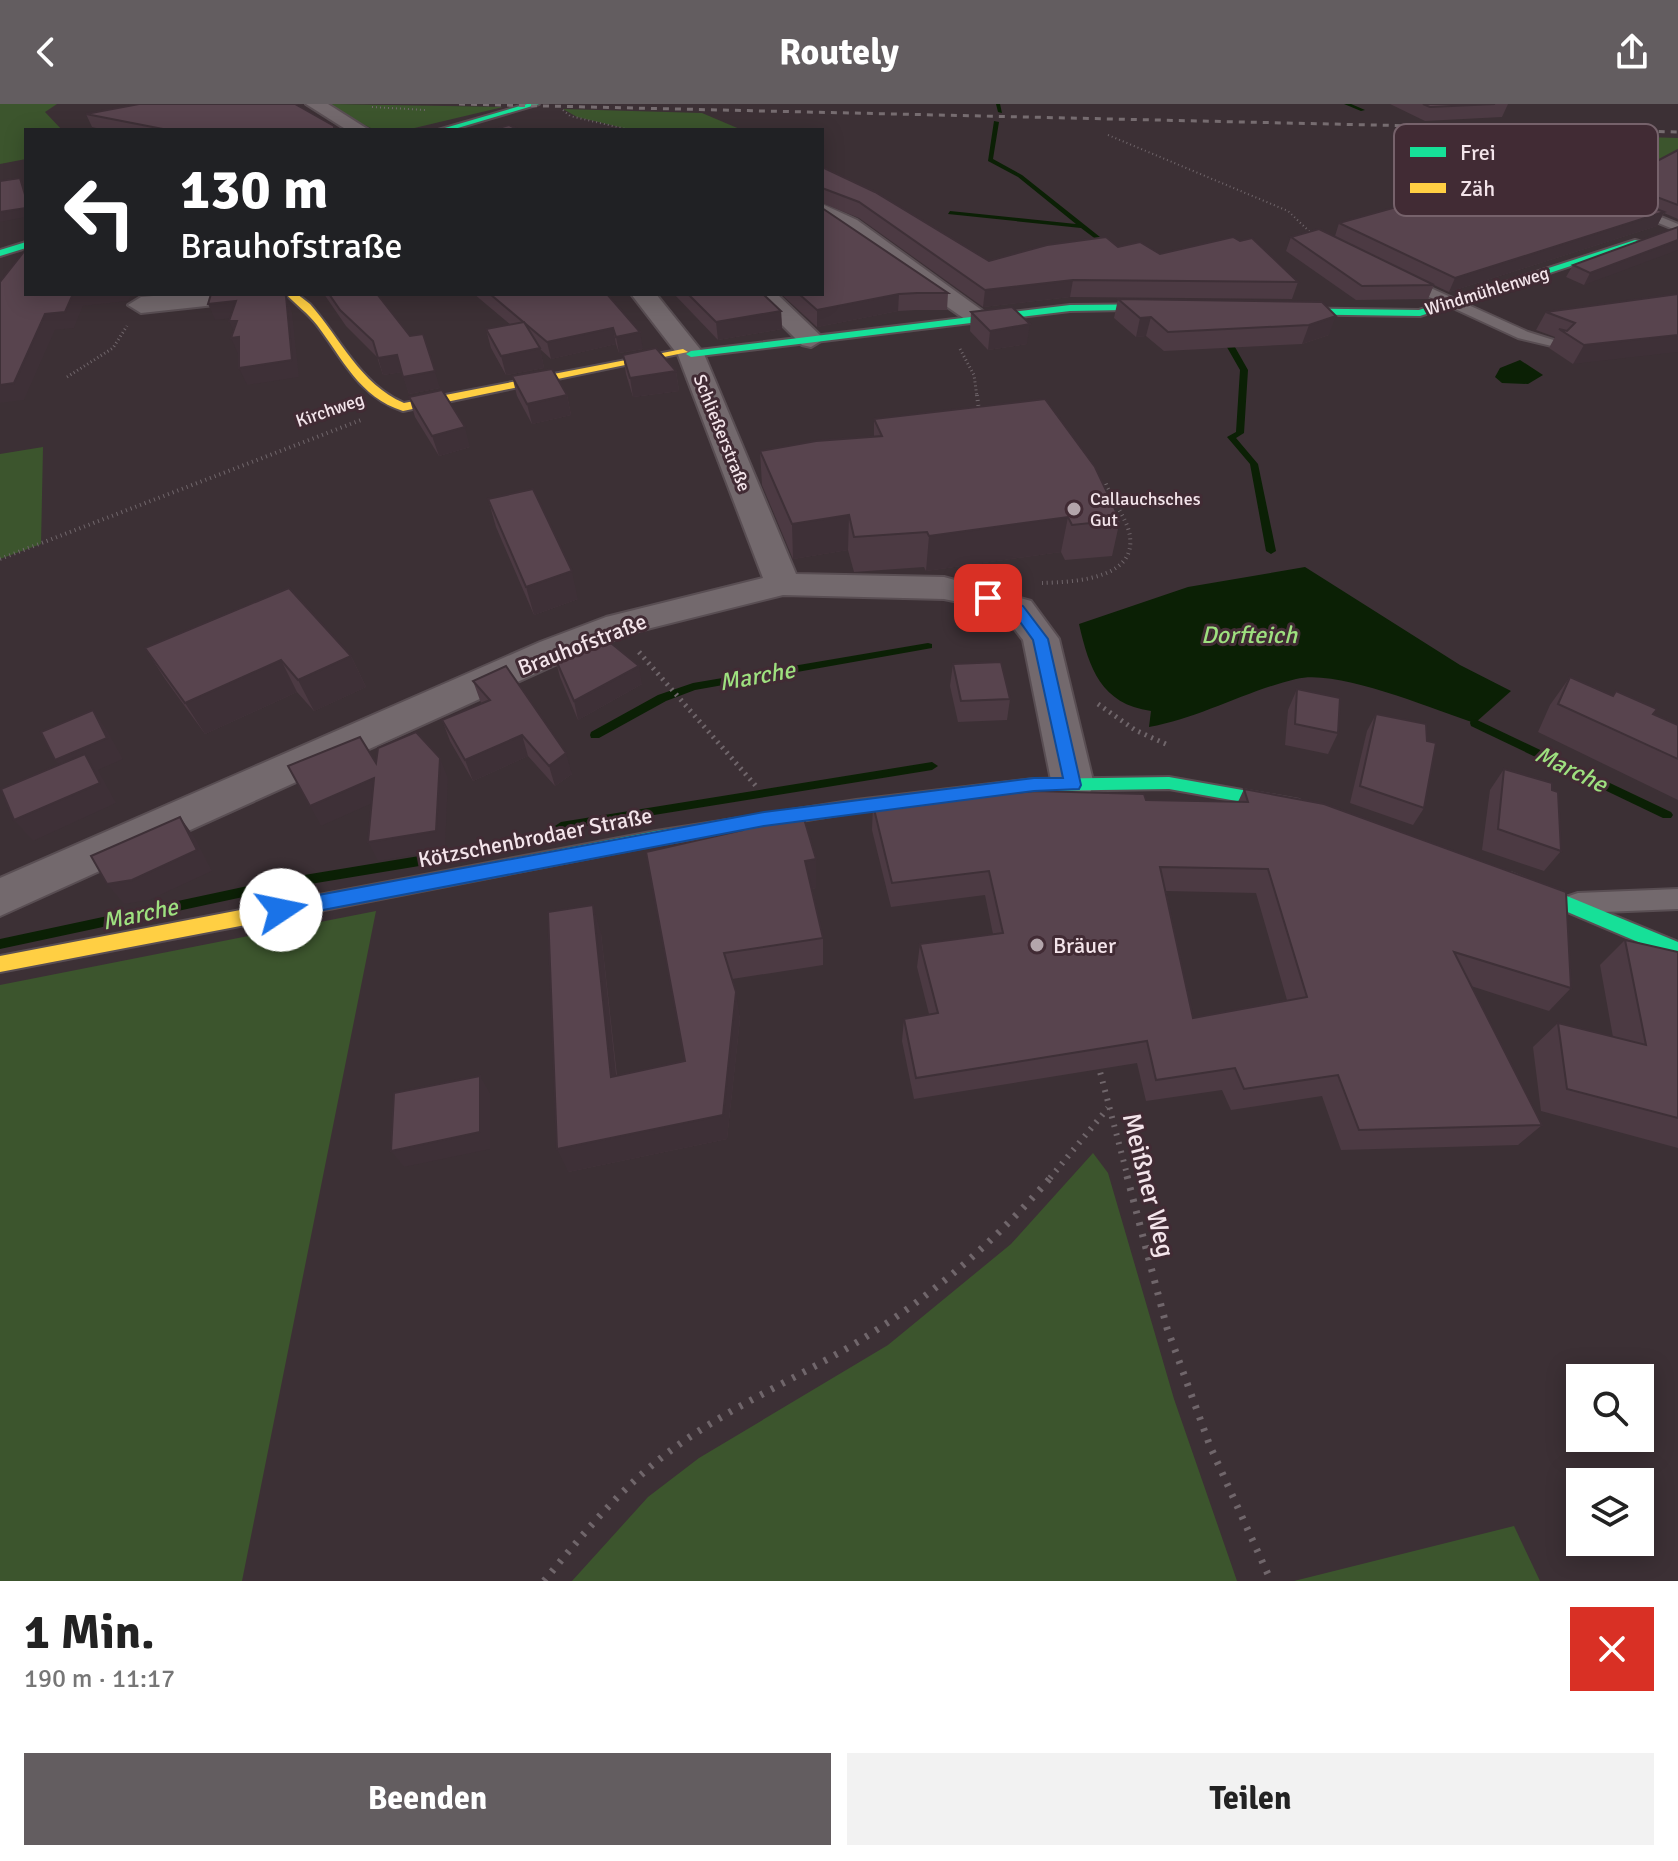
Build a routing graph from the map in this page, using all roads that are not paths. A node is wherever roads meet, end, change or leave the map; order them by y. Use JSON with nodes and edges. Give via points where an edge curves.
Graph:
{"nodes":[{"id":1,"x":303,"y":104,"type":"edge"},
{"id":2,"x":315,"y":104,"type":"edge"},
{"id":3,"x":535,"y":104,"type":"edge"},
{"id":4,"x":357,"y":128,"type":"edge"},
{"id":5,"x":449,"y":128,"type":"edge"},
{"id":6,"x":824,"y":212,"type":"edge"},
{"id":7,"x":1650,"y":216,"type":"edge"},
{"id":8,"x":1677,"y":228,"type":"edge"},
{"id":9,"x":24,"y":246,"type":"edge"},
{"id":10,"x":0,"y":253,"type":"edge"},
{"id":11,"x":1391,"y":273,"type":"edge"},
{"id":12,"x":232,"y":296,"type":"edge"},
{"id":13,"x":294,"y":296,"type":"edge"},
{"id":14,"x":645,"y":296,"type":"edge"},
{"id":15,"x":765,"y":296,"type":"edge"},
{"id":16,"x":1459,"y":303,"type":"junction"},
{"id":17,"x":141,"y":305,"type":"road end"},
{"id":18,"x":1198,"y":308,"type":"edge"},
{"id":19,"x":1259,"y":310,"type":"edge"},
{"id":20,"x":981,"y":319,"type":"junction"},
{"id":21,"x":811,"y":339,"type":"junction"},
{"id":22,"x":1556,"y":343,"type":"dead end"},
{"id":23,"x":689,"y":353,"type":"junction"},
{"id":24,"x":783,"y":584,"type":"junction"},
{"id":25,"x":1073,"y":785,"type":"junction"},
{"id":26,"x":1317,"y":811,"type":"edge"},
{"id":27,"x":1486,"y":871,"type":"edge"},
{"id":28,"x":0,"y":898,"type":"edge"},
{"id":29,"x":1678,"y":899,"type":"edge"},
{"id":30,"x":1572,"y":903,"type":"junction"},
{"id":31,"x":1678,"y":951,"type":"edge"},
{"id":32,"x":0,"y":964,"type":"edge"}],
"edges":[{"from":1,"to":2,"type":"street"},
{"from":2,"to":4,"type":"street"},
{"from":3,"to":5,"type":"street"},
{"from":6,"to":20,"type":"street"},
{"from":7,"to":8,"type":"lane"},
{"from":8,"to":16,"type":"street","name":"Windmühlenweg"},
{"from":9,"to":10,"type":"street"},
{"from":11,"to":16,"type":"lane"},
{"from":12,"to":17,"type":"street"},
{"from":13,"to":23,"type":"street","via":[[305,302],[341,355],[381,400],[403,407]]},
{"from":14,"to":23,"type":"street","name":"Schließerstraße"},
{"from":15,"to":21,"type":"street"},
{"from":16,"to":19,"type":"street","name":"Windmühlenweg","via":[[1397,314]]},
{"from":16,"to":22,"type":"lane","via":[[1523,335]]},
{"from":18,"to":20,"type":"street","via":[[1070,308]]},
{"from":20,"to":21,"type":"street"},
{"from":21,"to":23,"type":"street"},
{"from":23,"to":24,"type":"street","name":"Schließerstraße"},
{"from":24,"to":25,"type":"street","name":"Brauhofstraße","via":[[944,588],[1018,609],[1045,653]]},
{"from":24,"to":28,"type":"street","name":"Brauhofstraße","via":[[619,625],[553,651]]},
{"from":25,"to":26,"type":"street","name":"Kötzschenbrodaer Straße","via":[[1169,783]]},
{"from":25,"to":32,"type":"street","name":"Kötzschenbrodaer Straße","via":[[1034,785],[764,819]]},
{"from":27,"to":30,"type":"street"},
{"from":29,"to":30,"type":"lane"},
{"from":30,"to":31,"type":"street"}]}
